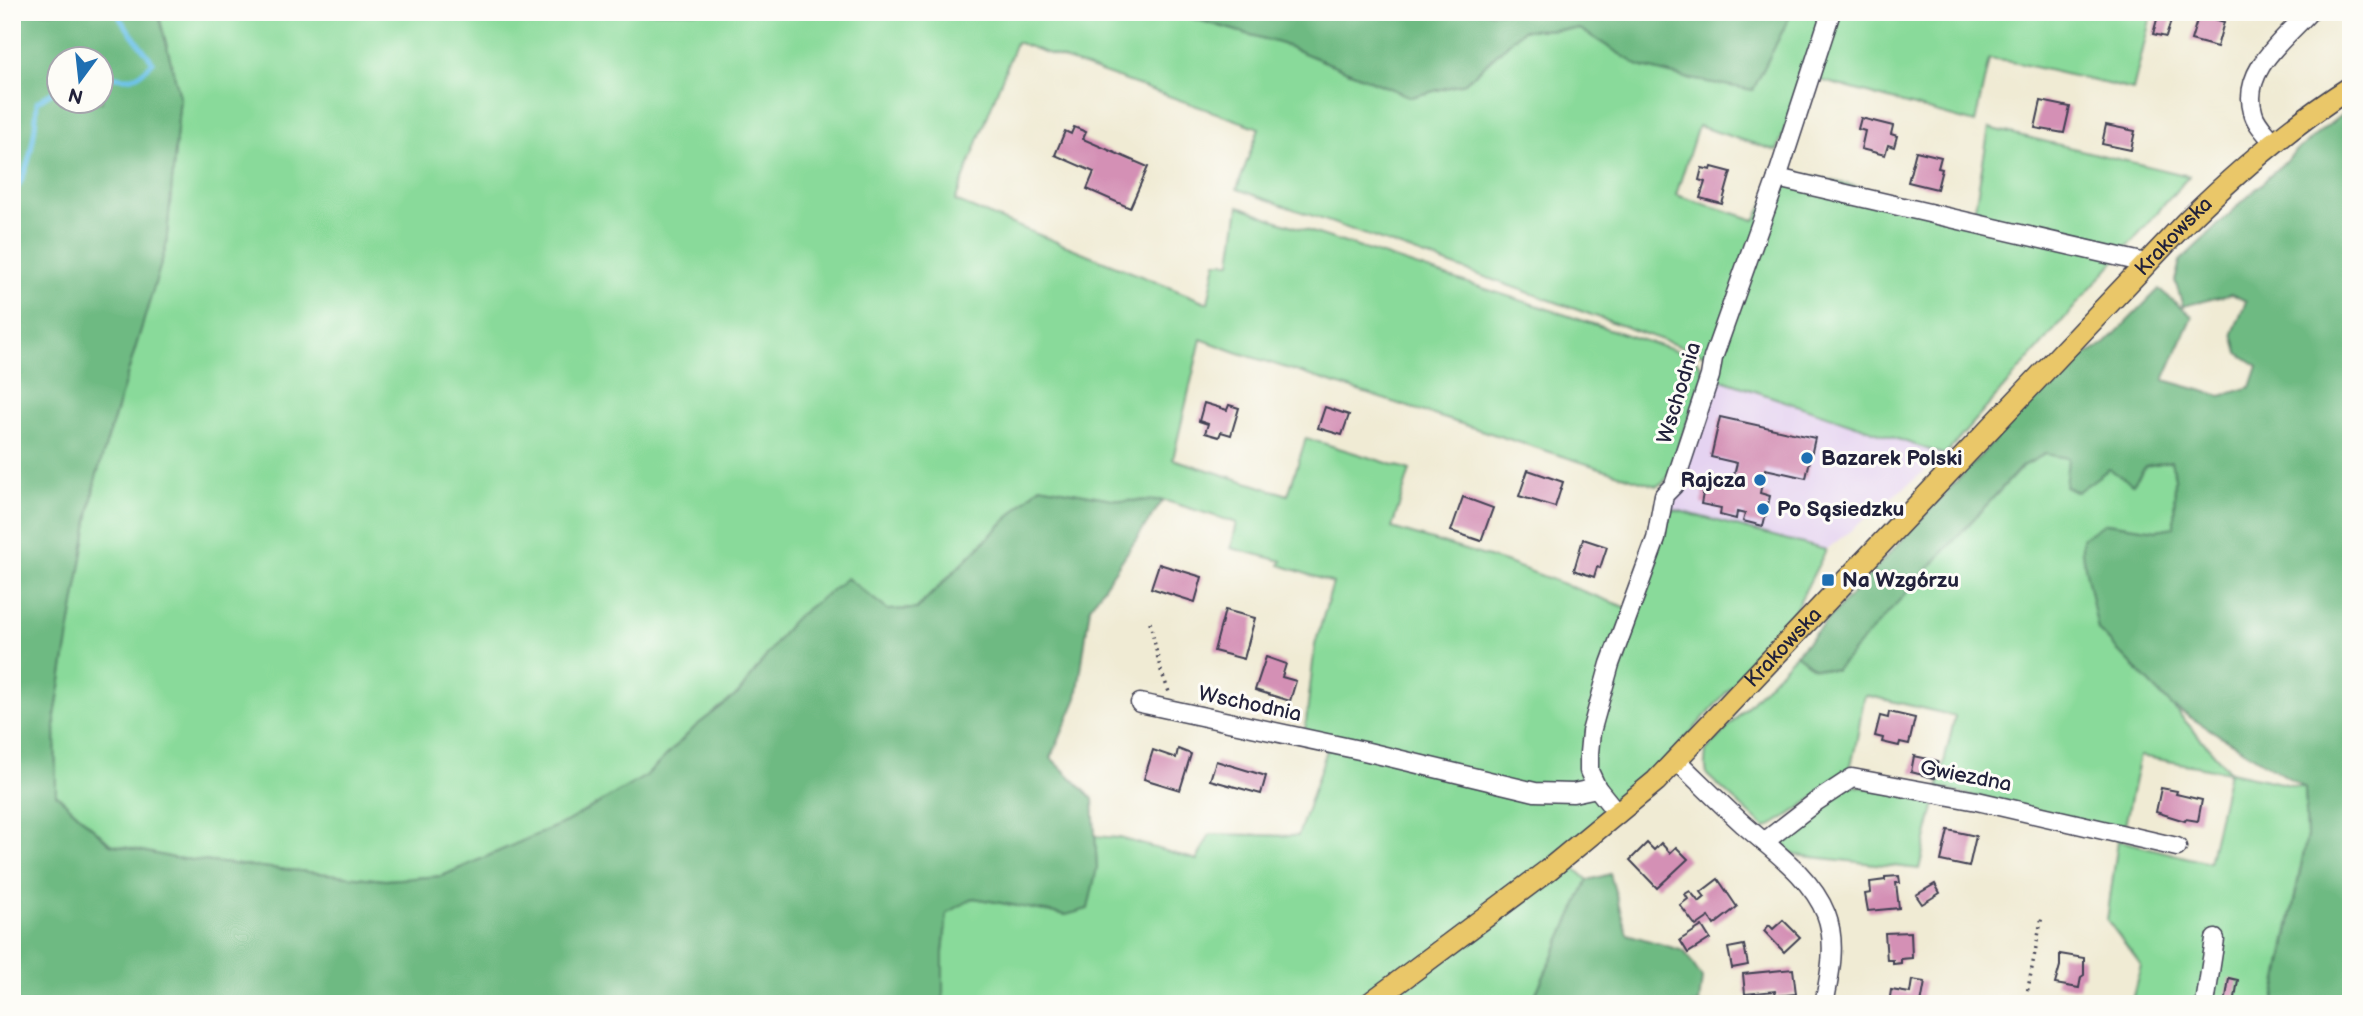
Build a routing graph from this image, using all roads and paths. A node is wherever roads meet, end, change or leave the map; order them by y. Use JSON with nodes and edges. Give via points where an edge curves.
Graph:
{"nodes":[{"id":1,"x":1831,"y":12,"type":"edge"},
{"id":2,"x":2309,"y":12,"type":"edge"},
{"id":3,"x":2351,"y":87,"type":"edge"},
{"id":4,"x":2274,"y":143,"type":"junction"},
{"id":5,"x":1777,"y":178,"type":"junction"},
{"id":6,"x":2146,"y":263,"type":"junction"},
{"id":7,"x":1150,"y":622,"type":"dead end"},
{"id":8,"x":1140,"y":703,"type":"dead end"},
{"id":9,"x":1176,"y":711,"type":"junction"},
{"id":10,"x":1677,"y":761,"type":"junction"},
{"id":11,"x":1597,"y":788,"type":"junction"},
{"id":12,"x":1618,"y":814,"type":"junction"},
{"id":13,"x":1764,"y":842,"type":"junction"},
{"id":14,"x":2177,"y":847,"type":"dead end"},
{"id":15,"x":2042,"y":916,"type":"dead end"},
{"id":16,"x":2215,"y":939,"type":"dead end"},
{"id":17,"x":1369,"y":1004,"type":"edge"},
{"id":18,"x":1824,"y":1004,"type":"edge"},
{"id":19,"x":2025,"y":1004,"type":"edge"},
{"id":20,"x":2205,"y":1004,"type":"edge"}],
"edges":[{"from":1,"to":5,"type":"street","name":"Wschodnia"},
{"from":2,"to":4,"type":"street","via":[[2263,60],[2254,83],[2253,114]]},
{"from":3,"to":4,"type":"main road","name":"Krakowska"},
{"from":4,"to":6,"type":"main road","name":"Krakowska","via":[[2217,191]]},
{"from":5,"to":6,"type":"street"},
{"from":5,"to":11,"type":"street","name":"Wschodnia","via":[[1674,485],[1664,495],[1656,539],[1610,664],[1591,732],[1589,771]]},
{"from":6,"to":10,"type":"main road","name":"Krakowska"},
{"from":7,"to":9,"type":"path"},
{"from":8,"to":9,"type":"street","name":"Wschodnia"},
{"from":9,"to":11,"type":"street","name":"Wschodnia","via":[[1535,792]]},
{"from":10,"to":12,"type":"main road","name":"Krakowska"},
{"from":10,"to":13,"type":"street"},
{"from":11,"to":12,"type":"street","name":"Wschodnia"},
{"from":12,"to":17,"type":"main road","name":"Krakowska"},
{"from":13,"to":14,"type":"street","name":"Gwiezdna","via":[[1853,778]]},
{"from":13,"to":18,"type":"street","via":[[1804,879],[1827,915],[1831,965]]},
{"from":15,"to":19,"type":"path"},
{"from":16,"to":20,"type":"street"}]}
